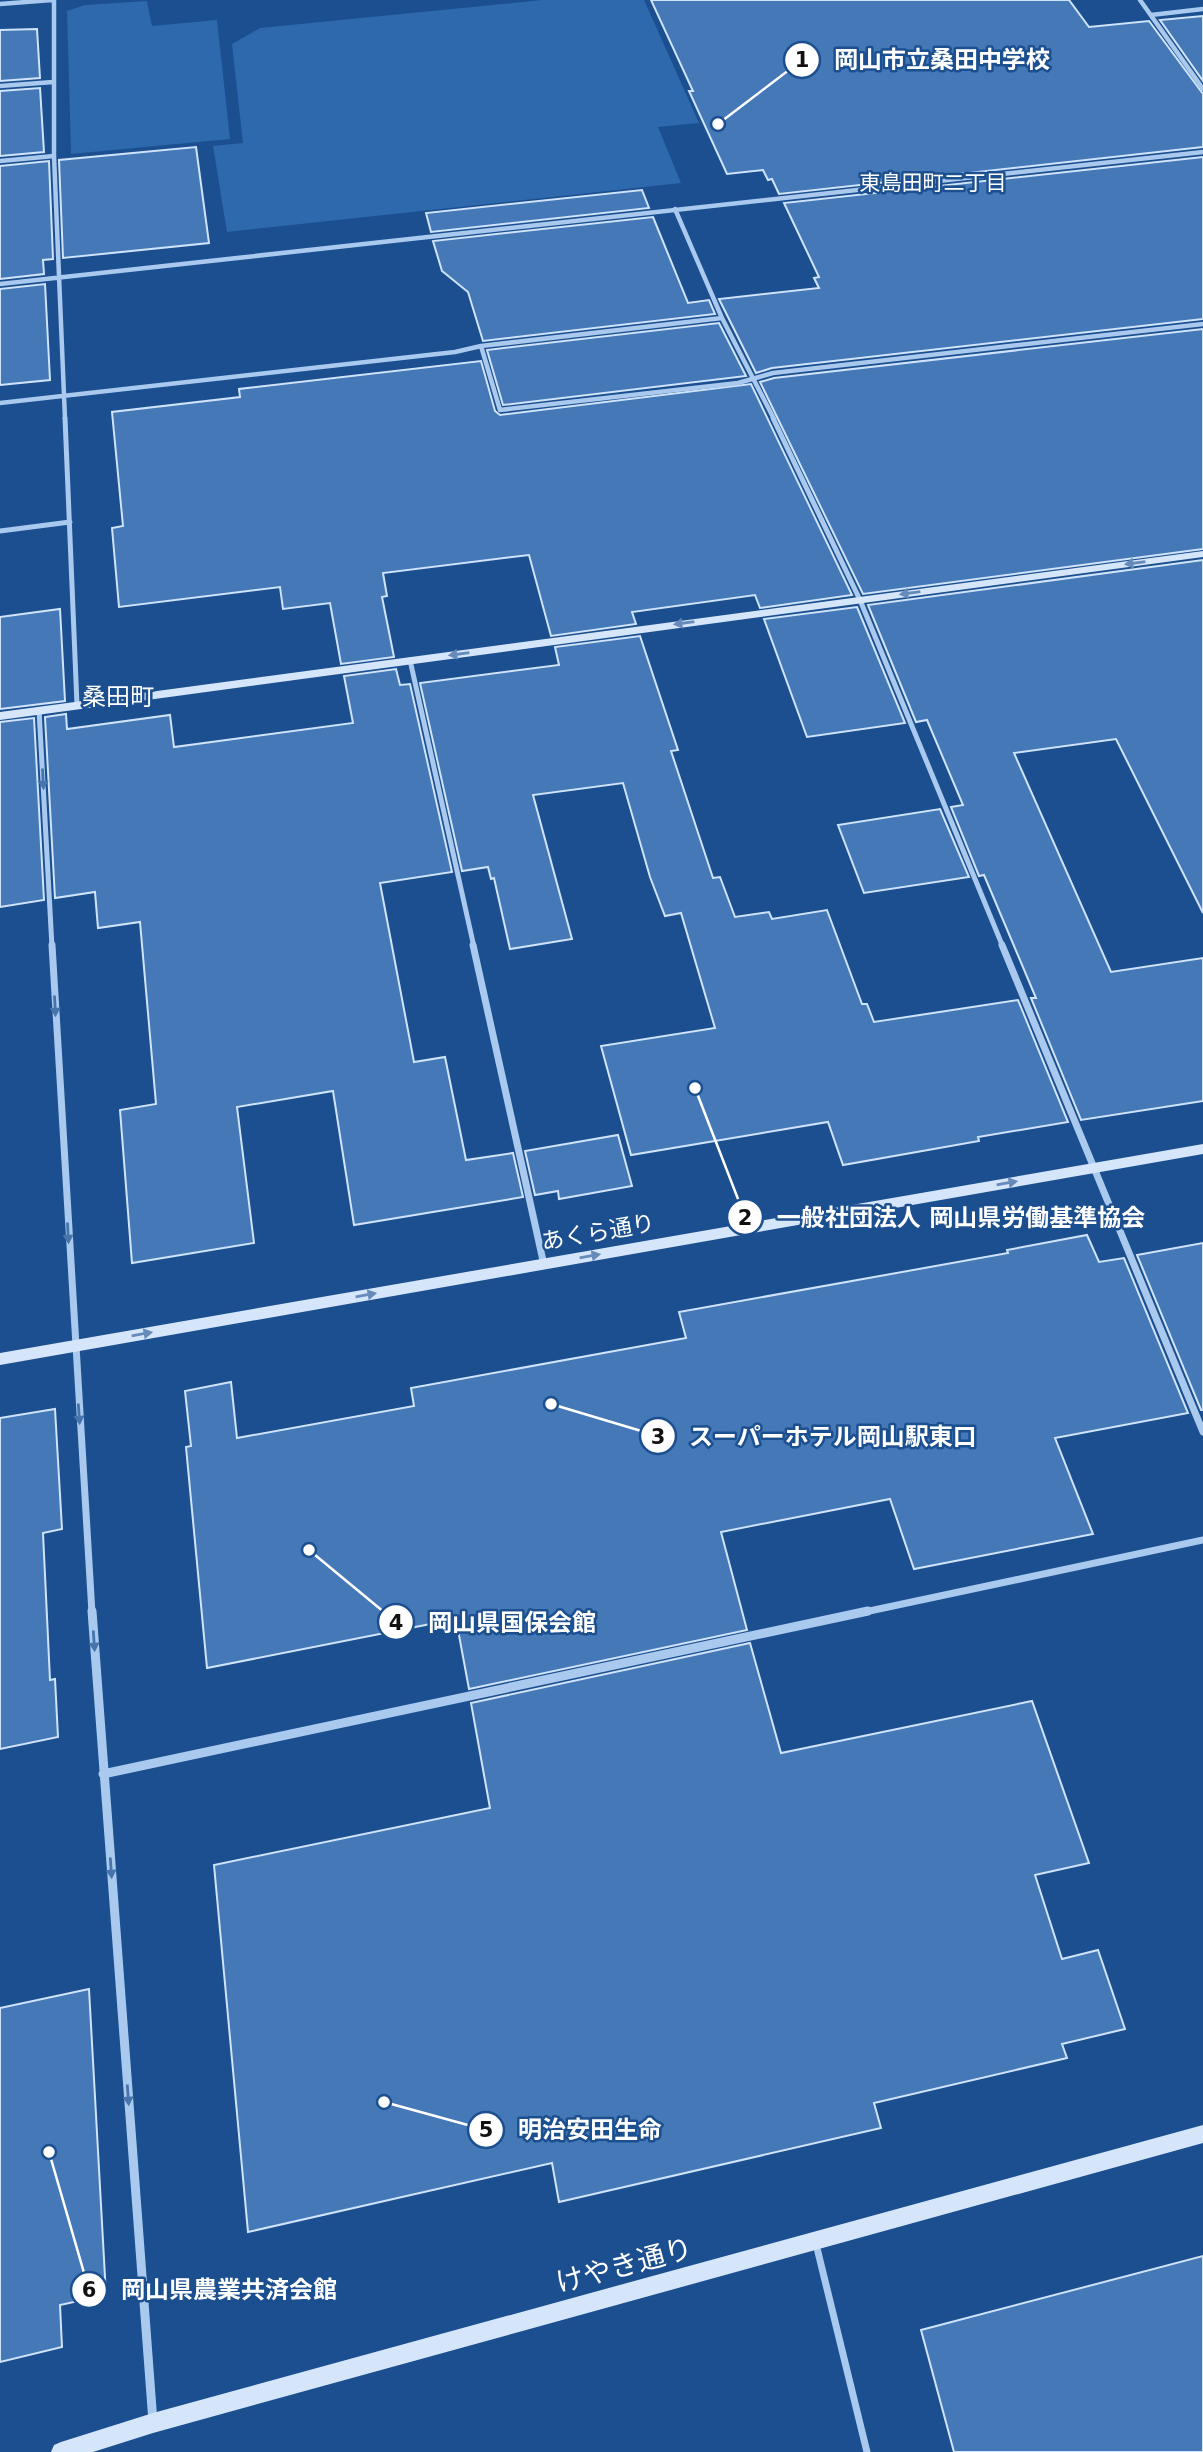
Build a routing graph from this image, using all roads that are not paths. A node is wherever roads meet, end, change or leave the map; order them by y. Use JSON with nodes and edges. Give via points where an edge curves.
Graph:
{"nodes":[{"id":1,"x":53,"y":0,"type":"edge"},
{"id":2,"x":1140,"y":0,"type":"edge"},
{"id":3,"x":0,"y":4,"type":"edge"},
{"id":4,"x":1203,"y":9,"type":"edge"},
{"id":5,"x":1151,"y":15,"type":"junction"},
{"id":6,"x":53,"y":82,"type":"junction"},
{"id":7,"x":0,"y":86,"type":"edge"},
{"id":8,"x":1203,"y":89,"type":"edge"},
{"id":9,"x":1203,"y":152,"type":"edge"},
{"id":10,"x":54,"y":156,"type":"junction"},
{"id":11,"x":0,"y":161,"type":"edge"},
{"id":12,"x":675,"y":209,"type":"junction"},
{"id":13,"x":60,"y":277,"type":"junction"},
{"id":14,"x":0,"y":284,"type":"edge"},
{"id":15,"x":722,"y":318,"type":"junction"},
{"id":16,"x":1203,"y":324,"type":"edge"},
{"id":17,"x":481,"y":346,"type":"junction"},
{"id":18,"x":754,"y":377,"type":"junction"},
{"id":19,"x":65,"y":396,"type":"junction"},
{"id":20,"x":0,"y":403,"type":"edge"},
{"id":21,"x":70,"y":522,"type":"junction"},
{"id":22,"x":0,"y":531,"type":"edge"},
{"id":23,"x":1203,"y":554,"type":"edge"},
{"id":24,"x":860,"y":600,"type":"junction"},
{"id":25,"x":410,"y":660,"type":"junction"},
{"id":26,"x":78,"y":705,"type":"junction"},
{"id":27,"x":39,"y":710,"type":"junction"},
{"id":28,"x":0,"y":716,"type":"edge"},
{"id":29,"x":1203,"y":1149,"type":"edge"},
{"id":30,"x":1095,"y":1168,"type":"junction"},
{"id":31,"x":544,"y":1265,"type":"junction"},
{"id":32,"x":75,"y":1346,"type":"junction"},
{"id":33,"x":0,"y":1359,"type":"edge"},
{"id":34,"x":1203,"y":1432,"type":"edge"},
{"id":35,"x":1203,"y":1539,"type":"edge"},
{"id":36,"x":103,"y":1774,"type":"junction"},
{"id":37,"x":1203,"y":2134,"type":"edge"},
{"id":38,"x":816,"y":2241,"type":"junction"},
{"id":39,"x":153,"y":2423,"type":"junction"},
{"id":40,"x":66,"y":2451,"type":"edge"},
{"id":41,"x":867,"y":2452,"type":"edge"}],
"edges":[{"from":1,"to":3,"type":"street"},
{"from":1,"to":6,"type":"street"},
{"from":2,"to":5,"type":"street"},
{"from":4,"to":5,"type":"street"},
{"from":5,"to":8,"type":"street"},
{"from":6,"to":7,"type":"street"},
{"from":6,"to":10,"type":"street"},
{"from":9,"to":12,"type":"street"},
{"from":10,"to":11,"type":"street"},
{"from":10,"to":13,"type":"street"},
{"from":12,"to":13,"type":"street"},
{"from":12,"to":15,"type":"street"},
{"from":13,"to":14,"type":"street"},
{"from":13,"to":19,"type":"street"},
{"from":15,"to":17,"type":"street"},
{"from":15,"to":18,"type":"street"},
{"from":16,"to":18,"type":"street"},
{"from":17,"to":18,"type":"street","via":[[500,410],[738,383]]},
{"from":17,"to":19,"type":"street"},
{"from":18,"to":24,"type":"street"},
{"from":19,"to":20,"type":"street"},
{"from":19,"to":21,"type":"street"},
{"from":21,"to":22,"type":"street"},
{"from":21,"to":26,"type":"street"},
{"from":23,"to":24,"type":"street","one_way":true},
{"from":24,"to":25,"type":"street","one_way":true},
{"from":24,"to":30,"type":"street"},
{"from":25,"to":26,"type":"street"},
{"from":25,"to":31,"type":"street"},
{"from":26,"to":27,"type":"street"},
{"from":27,"to":28,"type":"street"},
{"from":27,"to":32,"type":"street","one_way":true},
{"from":29,"to":30,"type":"street","name":"あくら通り"},
{"from":31,"to":30,"type":"street","name":"あくら通り","one_way":true},
{"from":30,"to":34,"type":"street"},
{"from":32,"to":31,"type":"street","name":"あくら通り","one_way":true},
{"from":32,"to":33,"type":"street","name":"あくら通り"},
{"from":32,"to":36,"type":"street","one_way":true},
{"from":35,"to":36,"type":"street"},
{"from":36,"to":39,"type":"street","one_way":true},
{"from":37,"to":38,"type":"street","name":"けやき通り"},
{"from":38,"to":39,"type":"street","name":"けやき通り"},
{"from":38,"to":41,"type":"lane"},
{"from":39,"to":40,"type":"street","name":"けやき通り"}]}
